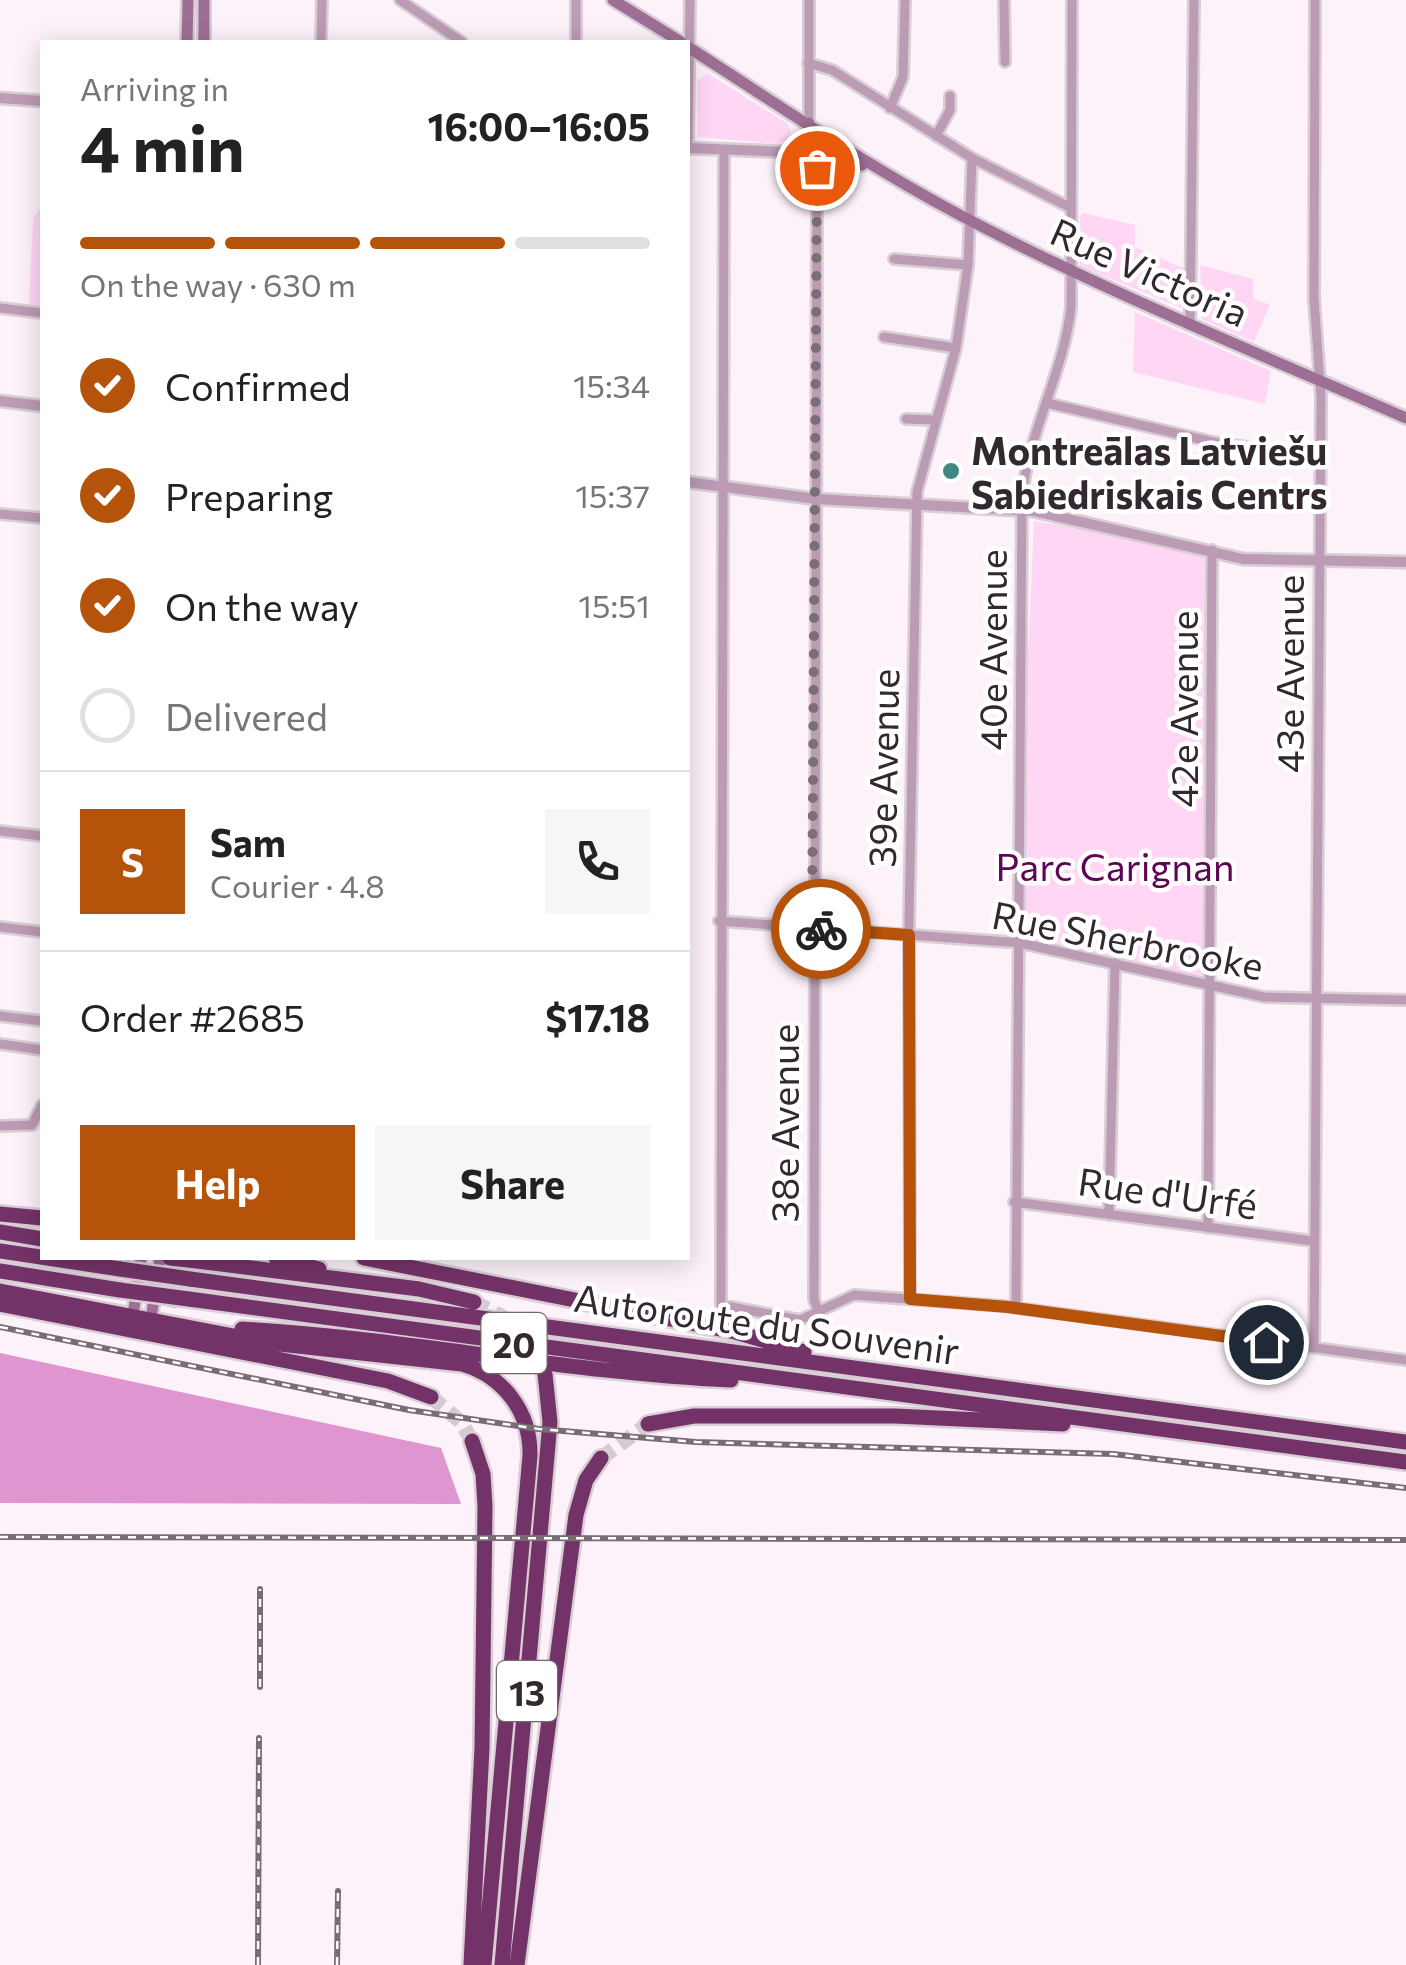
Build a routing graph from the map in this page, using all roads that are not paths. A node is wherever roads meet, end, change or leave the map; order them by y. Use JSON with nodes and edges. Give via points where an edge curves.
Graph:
{"nodes":[{"id":1,"x":188,"y":0,"type":"edge"},
{"id":2,"x":204,"y":0,"type":"edge"},
{"id":3,"x":322,"y":0,"type":"edge"},
{"id":4,"x":400,"y":0,"type":"edge"},
{"id":5,"x":576,"y":0,"type":"edge"},
{"id":6,"x":613,"y":0,"type":"edge"},
{"id":7,"x":690,"y":0,"type":"edge"},
{"id":8,"x":808,"y":0,"type":"edge"},
{"id":9,"x":905,"y":0,"type":"edge"},
{"id":10,"x":1004,"y":0,"type":"edge"},
{"id":11,"x":1072,"y":0,"type":"edge"},
{"id":12,"x":1194,"y":0,"type":"edge"},
{"id":13,"x":1314,"y":0,"type":"edge"},
{"id":14,"x":187,"y":40,"type":"edge"},
{"id":15,"x":204,"y":40,"type":"edge"},
{"id":16,"x":321,"y":40,"type":"edge"},
{"id":17,"x":459,"y":40,"type":"edge"},
{"id":18,"x":576,"y":40,"type":"edge"},
{"id":19,"x":676,"y":40,"type":"edge"},
{"id":20,"x":687,"y":40,"type":"edge"},
{"id":21,"x":690,"y":49,"type":"edge"},
{"id":22,"x":1005,"y":62,"type":"dead end"},
{"id":23,"x":808,"y":63,"type":"junction"},
{"id":24,"x":950,"y":96,"type":"dead end"},
{"id":25,"x":0,"y":98,"type":"edge"},
{"id":26,"x":40,"y":101,"type":"edge"},
{"id":27,"x":890,"y":108,"type":"junction"},
{"id":28,"x":809,"y":123,"type":"junction"},
{"id":29,"x":936,"y":136,"type":"junction"},
{"id":30,"x":690,"y":144,"type":"edge"},
{"id":31,"x":844,"y":147,"type":"junction"},
{"id":32,"x":812,"y":148,"type":"junction"},
{"id":33,"x":724,"y":150,"type":"junction"},
{"id":34,"x":972,"y":158,"type":"junction"},
{"id":35,"x":876,"y":168,"type":"junction"},
{"id":36,"x":1071,"y":208,"type":"junction"},
{"id":37,"x":968,"y":219,"type":"junction"},
{"id":38,"x":894,"y":258,"type":"dead end"},
{"id":39,"x":968,"y":265,"type":"junction"},
{"id":40,"x":1072,"y":272,"type":"junction"},
{"id":41,"x":0,"y":308,"type":"edge"},
{"id":42,"x":40,"y":313,"type":"edge"},
{"id":43,"x":1190,"y":323,"type":"junction"},
{"id":44,"x":884,"y":337,"type":"dead end"},
{"id":45,"x":956,"y":348,"type":"junction"},
{"id":46,"x":1320,"y":380,"type":"junction"},
{"id":47,"x":0,"y":401,"type":"edge"},
{"id":48,"x":1047,"y":402,"type":"junction"},
{"id":49,"x":40,"y":406,"type":"edge"},
{"id":50,"x":1406,"y":418,"type":"edge"},
{"id":51,"x":906,"y":419,"type":"dead end"},
{"id":52,"x":933,"y":420,"type":"junction"},
{"id":53,"x":1321,"y":458,"type":"junction"},
{"id":54,"x":690,"y":482,"type":"edge"},
{"id":55,"x":722,"y":487,"type":"junction"},
{"id":56,"x":816,"y":499,"type":"junction"},
{"id":57,"x":917,"y":504,"type":"junction"},
{"id":58,"x":1021,"y":510,"type":"junction"},
{"id":59,"x":0,"y":514,"type":"edge"},
{"id":60,"x":40,"y":518,"type":"edge"},
{"id":61,"x":1212,"y":550,"type":"junction"},
{"id":62,"x":1318,"y":562,"type":"junction"},
{"id":63,"x":1406,"y":562,"type":"edge"},
{"id":64,"x":0,"y":831,"type":"edge"},
{"id":65,"x":40,"y":836,"type":"edge"},
{"id":66,"x":719,"y":920,"type":"junction"},
{"id":67,"x":0,"y":927,"type":"edge"},
{"id":68,"x":812,"y":928,"type":"junction"},
{"id":69,"x":40,"y":932,"type":"edge"},
{"id":70,"x":909,"y":935,"type":"junction"},
{"id":71,"x":1020,"y":943,"type":"junction"},
{"id":72,"x":1115,"y":962,"type":"junction"},
{"id":73,"x":1212,"y":989,"type":"junction"},
{"id":74,"x":1318,"y":999,"type":"junction"},
{"id":75,"x":1406,"y":1000,"type":"edge"},
{"id":76,"x":0,"y":1016,"type":"edge"},
{"id":77,"x":40,"y":1021,"type":"edge"},
{"id":78,"x":0,"y":1044,"type":"edge"},
{"id":79,"x":40,"y":1050,"type":"edge"},
{"id":80,"x":40,"y":1109,"type":"edge"},
{"id":81,"x":0,"y":1126,"type":"edge"},
{"id":82,"x":1014,"y":1202,"type":"junction"},
{"id":83,"x":0,"y":1214,"type":"edge"},
{"id":84,"x":1109,"y":1214,"type":"junction"},
{"id":85,"x":40,"y":1218,"type":"edge"},
{"id":86,"x":1208,"y":1228,"type":"junction"},
{"id":87,"x":0,"y":1232,"type":"edge"},
{"id":88,"x":40,"y":1239,"type":"edge"},
{"id":89,"x":1313,"y":1242,"type":"junction"},
{"id":90,"x":0,"y":1251,"type":"edge"},
{"id":91,"x":40,"y":1257,"type":"edge"},
{"id":92,"x":60,"y":1260,"type":"edge"},
{"id":93,"x":141,"y":1260,"type":"edge"},
{"id":94,"x":160,"y":1260,"type":"edge"},
{"id":95,"x":189,"y":1260,"type":"edge"},
{"id":96,"x":284,"y":1260,"type":"edge"},
{"id":97,"x":374,"y":1260,"type":"edge"},
{"id":98,"x":0,"y":1271,"type":"edge"},
{"id":99,"x":381,"y":1285,"type":"junction"},
{"id":100,"x":0,"y":1290,"type":"edge"},
{"id":101,"x":910,"y":1299,"type":"junction"},
{"id":102,"x":474,"y":1302,"type":"tunnel mouth"},
{"id":103,"x":0,"y":1304,"type":"edge"},
{"id":104,"x":1016,"y":1308,"type":"junction"},
{"id":105,"x":818,"y":1312,"type":"junction"},
{"id":106,"x":133,"y":1315,"type":"junction"},
{"id":107,"x":162,"y":1316,"type":"junction"},
{"id":108,"x":202,"y":1327,"type":"junction"},
{"id":109,"x":1314,"y":1348,"type":"junction"},
{"id":110,"x":1406,"y":1360,"type":"edge"},
{"id":111,"x":850,"y":1366,"type":"junction"},
{"id":112,"x":545,"y":1374,"type":"dead end"},
{"id":113,"x":840,"y":1386,"type":"junction"},
{"id":114,"x":432,"y":1397,"type":"tunnel mouth"},
{"id":115,"x":1120,"y":1423,"type":"junction"},
{"id":116,"x":648,"y":1424,"type":"tunnel mouth"},
{"id":117,"x":472,"y":1442,"type":"tunnel mouth"},
{"id":118,"x":1406,"y":1442,"type":"edge"},
{"id":119,"x":601,"y":1458,"type":"tunnel mouth"},
{"id":120,"x":1406,"y":1462,"type":"edge"},
{"id":121,"x":471,"y":1965,"type":"edge"},
{"id":122,"x":484,"y":1965,"type":"edge"},
{"id":123,"x":502,"y":1965,"type":"edge"},
{"id":124,"x":517,"y":1965,"type":"edge"}],
"edges":[{"from":1,"to":14,"type":"main road"},
{"from":2,"to":15,"type":"main road"},
{"from":3,"to":16,"type":"street"},
{"from":4,"to":17,"type":"street"},
{"from":5,"to":18,"type":"street"},
{"from":6,"to":19,"type":"main road","name":"Rue Victoria"},
{"from":7,"to":20,"type":"street"},
{"from":8,"to":23,"type":"street"},
{"from":9,"to":27,"type":"street","via":[[903,77]]},
{"from":10,"to":22,"type":"street"},
{"from":11,"to":36,"type":"street","name":"40e Avenue"},
{"from":12,"to":43,"type":"street"},
{"from":13,"to":46,"type":"street","name":"43e Avenue"},
{"from":21,"to":28,"type":"main road","name":"Rue Victoria"},
{"from":23,"to":27,"type":"street","via":[[832,70]]},
{"from":23,"to":28,"type":"street"},
{"from":24,"to":29,"type":"street"},
{"from":25,"to":26,"type":"street"},
{"from":27,"to":29,"type":"street"},
{"from":28,"to":31,"type":"main road","name":"Rue Victoria"},
{"from":28,"to":32,"type":"main road"},
{"from":29,"to":34,"type":"street"},
{"from":30,"to":33,"type":"street"},
{"from":31,"to":32,"type":"main road"},
{"from":31,"to":35,"type":"main road","name":"Rue Victoria"},
{"from":32,"to":33,"type":"street"},
{"from":32,"to":35,"type":"main road","name":"Rue Victoria"},
{"from":32,"to":56,"type":"street","name":"38e Avenue"},
{"from":33,"to":55,"type":"street"},
{"from":34,"to":36,"type":"street"},
{"from":34,"to":37,"type":"street","name":"39e Avenue"},
{"from":35,"to":37,"type":"main road","name":"Rue Victoria"},
{"from":36,"to":40,"type":"street","name":"40e Avenue"},
{"from":37,"to":39,"type":"street","name":"39e Avenue"},
{"from":37,"to":40,"type":"main road","name":"Rue Victoria"},
{"from":38,"to":39,"type":"street"},
{"from":39,"to":45,"type":"street","name":"39e Avenue"},
{"from":40,"to":43,"type":"main road","name":"Rue Victoria"},
{"from":40,"to":48,"type":"street","name":"40e Avenue","via":[[1067,338]]},
{"from":41,"to":42,"type":"street"},
{"from":43,"to":46,"type":"main road","name":"Rue Victoria"},
{"from":44,"to":45,"type":"street"},
{"from":45,"to":52,"type":"street","name":"39e Avenue"},
{"from":46,"to":50,"type":"main road","name":"Rue Victoria"},
{"from":46,"to":53,"type":"street","name":"43e Avenue"},
{"from":47,"to":49,"type":"street"},
{"from":48,"to":53,"type":"street","via":[[1213,442]]},
{"from":48,"to":58,"type":"street","name":"40e Avenue","via":[[1026,465]]},
{"from":51,"to":52,"type":"street"},
{"from":52,"to":57,"type":"street","name":"39e Avenue"},
{"from":53,"to":62,"type":"street","name":"43e Avenue"},
{"from":54,"to":55,"type":"street"},
{"from":55,"to":56,"type":"street"},
{"from":55,"to":66,"type":"street"},
{"from":56,"to":57,"type":"street"},
{"from":56,"to":68,"type":"street","name":"38e Avenue"},
{"from":57,"to":58,"type":"street"},
{"from":57,"to":70,"type":"street","name":"39e Avenue"},
{"from":58,"to":61,"type":"street"},
{"from":58,"to":71,"type":"street","name":"40e Avenue"},
{"from":59,"to":60,"type":"street"},
{"from":61,"to":62,"type":"street"},
{"from":61,"to":73,"type":"street","name":"42e Avenue"},
{"from":62,"to":63,"type":"street"},
{"from":62,"to":74,"type":"street","name":"43e Avenue"},
{"from":64,"to":65,"type":"street"},
{"from":66,"to":68,"type":"street","name":"Rue Sherbrooke"},
{"from":66,"to":105,"type":"street","via":[[720,1302],[796,1320]]},
{"from":67,"to":69,"type":"street"},
{"from":68,"to":70,"type":"street","name":"Rue Sherbrooke"},
{"from":68,"to":105,"type":"street","name":"38e Avenue"},
{"from":70,"to":71,"type":"street","name":"Rue Sherbrooke"},
{"from":70,"to":101,"type":"street","name":"39e Avenue"},
{"from":71,"to":72,"type":"street","name":"Rue Sherbrooke"},
{"from":71,"to":82,"type":"street","name":"40e Avenue"},
{"from":72,"to":73,"type":"street","name":"Rue Sherbrooke"},
{"from":72,"to":84,"type":"street"},
{"from":73,"to":74,"type":"street","name":"Rue Sherbrooke"},
{"from":73,"to":86,"type":"street","name":"42e Avenue"},
{"from":74,"to":75,"type":"street","name":"Rue Sherbrooke"},
{"from":74,"to":89,"type":"street","name":"43e Avenue"},
{"from":76,"to":77,"type":"street"},
{"from":78,"to":79,"type":"street"},
{"from":80,"to":81,"type":"street","via":[[32,1126]]},
{"from":82,"to":84,"type":"street","name":"Rue d'Urfé"},
{"from":82,"to":104,"type":"street","name":"40e Avenue"},
{"from":83,"to":85,"type":"highway"},
{"from":84,"to":86,"type":"street","name":"Rue d'Urfé"},
{"from":86,"to":89,"type":"street","name":"Rue d'Urfé"},
{"from":87,"to":88,"type":"highway"},
{"from":89,"to":109,"type":"street","name":"43e Avenue"},
{"from":90,"to":91,"type":"highway","name":"Autoroute du Souvenir","number":"20","bridge":true},
{"from":92,"to":111,"type":"highway","name":"Autoroute du Souvenir","number":"20","bridge":true},
{"from":93,"to":106,"type":"main road"},
{"from":94,"to":107,"type":"main road"},
{"from":95,"to":99,"type":"highway","bridge":true},
{"from":96,"to":99,"type":"highway"},
{"from":97,"to":111,"type":"highway","via":[[735,1332]]},
{"from":98,"to":113,"type":"highway","name":"Autoroute du Souvenir","number":"20","bridge":true},
{"from":99,"to":102,"type":"highway"},
{"from":100,"to":106,"type":"highway"},
{"from":101,"to":104,"type":"street"},
{"from":101,"to":105,"type":"street","via":[[849,1296]]},
{"from":103,"to":114,"type":"highway","via":[[388,1380]]},
{"from":104,"to":109,"type":"street"},
{"from":106,"to":107,"type":"highway"},
{"from":107,"to":108,"type":"highway"},
{"from":108,"to":113,"type":"highway","via":[[370,1340],[650,1376]]},
{"from":108,"to":122,"type":"highway","number":"13","via":[[270,1343],[476,1369],[506,1390],[523,1416],[529,1476]]},
{"from":109,"to":110,"type":"street"},
{"from":111,"to":118,"type":"highway","name":"Autoroute du Souvenir","number":"20"},
{"from":112,"to":123,"type":"highway","number":"13","via":[[551,1404]]},
{"from":113,"to":115,"type":"highway","name":"Autoroute du Souvenir","number":"20"},
{"from":115,"to":116,"type":"highway","via":[[694,1416]]},
{"from":115,"to":120,"type":"highway","name":"Autoroute du Souvenir","number":"20"},
{"from":117,"to":121,"type":"highway","via":[[483,1474],[484,1526]]},
{"from":119,"to":124,"type":"highway","via":[[576,1515]]}]}
